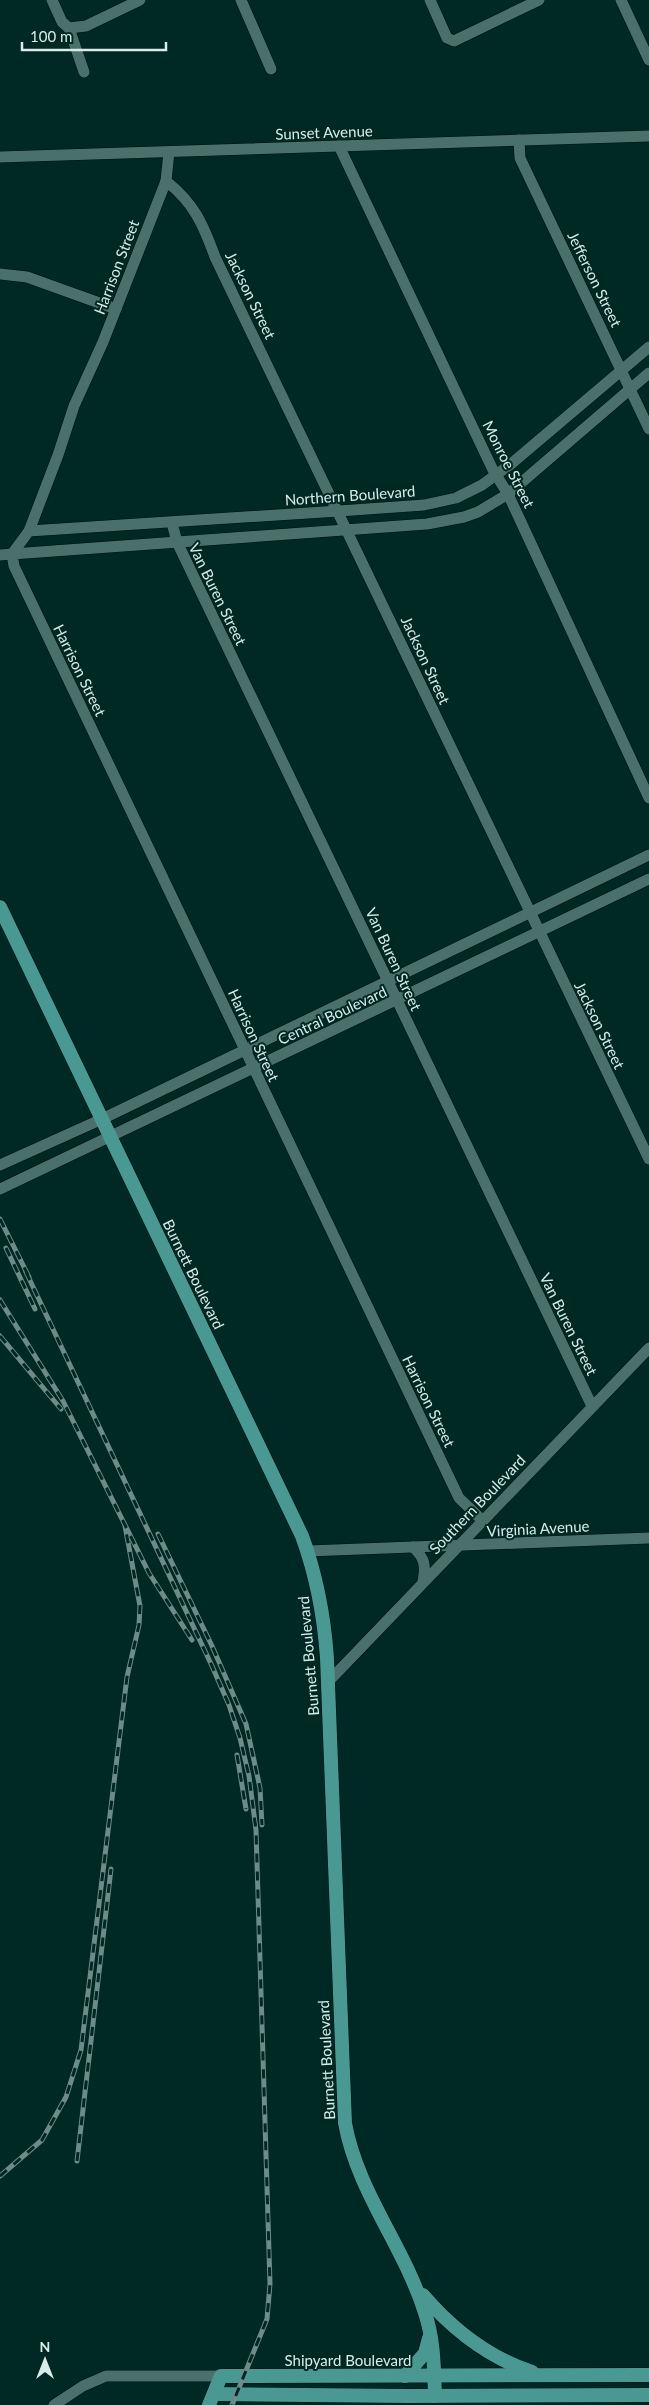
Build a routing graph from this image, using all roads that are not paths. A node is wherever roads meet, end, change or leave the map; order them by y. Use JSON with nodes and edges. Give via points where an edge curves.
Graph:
{"nodes":[{"id":1,"x":52,"y":0,"type":"edge"},
{"id":2,"x":140,"y":0,"type":"edge"},
{"id":3,"x":241,"y":0,"type":"edge"},
{"id":4,"x":430,"y":0,"type":"edge"},
{"id":5,"x":539,"y":0,"type":"edge"},
{"id":6,"x":621,"y":0,"type":"edge"},
{"id":7,"x":69,"y":28,"type":"junction"},
{"id":8,"x":649,"y":60,"type":"edge"},
{"id":9,"x":271,"y":69,"type":"dead end"},
{"id":10,"x":84,"y":72,"type":"dead end"},
{"id":11,"x":649,"y":136,"type":"edge"},
{"id":12,"x":519,"y":140,"type":"junction"},
{"id":13,"x":339,"y":146,"type":"junction"},
{"id":14,"x":169,"y":152,"type":"junction"},
{"id":15,"x":0,"y":157,"type":"edge"},
{"id":16,"x":166,"y":181,"type":"junction"},
{"id":17,"x":0,"y":274,"type":"edge"},
{"id":18,"x":116,"y":309,"type":"junction"},
{"id":19,"x":649,"y":347,"type":"edge"},
{"id":20,"x":622,"y":369,"type":"junction"},
{"id":21,"x":649,"y":373,"type":"edge"},
{"id":22,"x":630,"y":390,"type":"junction"},
{"id":23,"x":649,"y":429,"type":"edge"},
{"id":24,"x":497,"y":475,"type":"junction"},
{"id":25,"x":508,"y":494,"type":"junction"},
{"id":26,"x":339,"y":511,"type":"junction"},
{"id":27,"x":172,"y":523,"type":"junction"},
{"id":28,"x":348,"y":530,"type":"junction"},
{"id":29,"x":29,"y":531,"type":"junction"},
{"id":30,"x":177,"y":542,"type":"junction"},
{"id":31,"x":6,"y":554,"type":"edge"},
{"id":32,"x":649,"y":798,"type":"edge"},
{"id":33,"x":649,"y":855,"type":"edge"},
{"id":34,"x":649,"y":879,"type":"edge"},
{"id":35,"x":0,"y":906,"type":"edge"},
{"id":36,"x":529,"y":913,"type":"junction"},
{"id":37,"x":538,"y":932,"type":"junction"},
{"id":38,"x":388,"y":980,"type":"junction"},
{"id":39,"x":397,"y":1001,"type":"junction"},
{"id":40,"x":245,"y":1048,"type":"junction"},
{"id":41,"x":253,"y":1069,"type":"junction"},
{"id":42,"x":102,"y":1119,"type":"junction"},
{"id":43,"x":110,"y":1137,"type":"junction"},
{"id":44,"x":649,"y":1159,"type":"edge"},
{"id":45,"x":0,"y":1165,"type":"edge"},
{"id":46,"x":0,"y":1189,"type":"edge"},
{"id":47,"x":649,"y":1348,"type":"edge"},
{"id":48,"x":592,"y":1406,"type":"junction"},
{"id":49,"x":483,"y":1521,"type":"junction"},
{"id":50,"x":649,"y":1538,"type":"edge"},
{"id":51,"x":458,"y":1546,"type":"junction"},
{"id":52,"x":413,"y":1547,"type":"junction"},
{"id":53,"x":308,"y":1551,"type":"junction"},
{"id":54,"x":422,"y":1583,"type":"junction"},
{"id":55,"x":328,"y":1682,"type":"junction"},
{"id":56,"x":413,"y":2283,"type":"junction"},
{"id":57,"x":431,"y":2332,"type":"junction"},
{"id":58,"x":543,"y":2375,"type":"junction"},
{"id":59,"x":649,"y":2375,"type":"edge"},
{"id":60,"x":221,"y":2376,"type":"junction"},
{"id":61,"x":405,"y":2376,"type":"junction"},
{"id":62,"x":434,"y":2376,"type":"junction"},
{"id":63,"x":649,"y":2394,"type":"edge"},
{"id":64,"x":279,"y":2395,"type":"junction"},
{"id":65,"x":435,"y":2396,"type":"junction"},
{"id":66,"x":212,"y":2399,"type":"edge"},
{"id":67,"x":54,"y":2405,"type":"edge"},
{"id":68,"x":243,"y":2405,"type":"edge"}],
"edges":[{"from":1,"to":7,"type":"street","via":[[62,22]]},
{"from":2,"to":7,"type":"street","via":[[86,26]]},
{"from":3,"to":9,"type":"street"},
{"from":4,"to":5,"type":"street","via":[[447,38],[454,41]]},
{"from":6,"to":8,"type":"street"},
{"from":7,"to":10,"type":"street"},
{"from":11,"to":12,"type":"street","name":"Sunset Avenue"},
{"from":12,"to":13,"type":"street","name":"Sunset Avenue"},
{"from":12,"to":20,"type":"street","name":"Jefferson Street","via":[[520,158]]},
{"from":13,"to":14,"type":"street","name":"Sunset Avenue"},
{"from":13,"to":24,"type":"street","name":"Monroe Street"},
{"from":14,"to":15,"type":"street","name":"Sunset Avenue"},
{"from":14,"to":16,"type":"street","name":"Harrison Street"},
{"from":16,"to":18,"type":"street","name":"Harrison Street"},
{"from":16,"to":26,"type":"street","name":"Jackson Street","via":[[186,198],[201,221],[215,257]]},
{"from":17,"to":18,"type":"street","via":[[27,277]]},
{"from":18,"to":29,"type":"street","name":"Harrison Street","via":[[74,406]]},
{"from":19,"to":20,"type":"street","name":"Northern Boulevard"},
{"from":20,"to":22,"type":"street","name":"Jefferson Street"},
{"from":20,"to":24,"type":"street","name":"Northern Boulevard"},
{"from":21,"to":22,"type":"street"},
{"from":22,"to":23,"type":"street","name":"Jefferson Street"},
{"from":22,"to":25,"type":"street"},
{"from":24,"to":25,"type":"street","name":"Monroe Street"},
{"from":24,"to":26,"type":"street","name":"Northern Boulevard","via":[[469,492],[440,502]]},
{"from":25,"to":28,"type":"street","via":[[478,512],[457,519]]},
{"from":25,"to":32,"type":"street","name":"Monroe Street"},
{"from":26,"to":27,"type":"street","name":"Northern Boulevard"},
{"from":26,"to":28,"type":"street","name":"Jackson Street"},
{"from":27,"to":29,"type":"street","name":"Northern Boulevard"},
{"from":27,"to":30,"type":"street","name":"Van Buren Street"},
{"from":28,"to":30,"type":"street"},
{"from":28,"to":36,"type":"street","name":"Jackson Street"},
{"from":29,"to":31,"type":"street"},
{"from":30,"to":31,"type":"street"},
{"from":30,"to":38,"type":"street","name":"Van Buren Street"},
{"from":31,"to":40,"type":"street","name":"Harrison Street"},
{"from":33,"to":36,"type":"street","name":"Central Boulevard"},
{"from":34,"to":37,"type":"street","name":"Central Boulevard"},
{"from":35,"to":42,"type":"main road","name":"Burnett Boulevard"},
{"from":36,"to":37,"type":"street","name":"Jackson Street"},
{"from":36,"to":38,"type":"street","name":"Central Boulevard"},
{"from":37,"to":39,"type":"street","name":"Central Boulevard"},
{"from":37,"to":44,"type":"street","name":"Jackson Street"},
{"from":38,"to":39,"type":"street","name":"Van Buren Street"},
{"from":38,"to":40,"type":"street","name":"Central Boulevard"},
{"from":39,"to":41,"type":"street","name":"Central Boulevard"},
{"from":39,"to":48,"type":"street","name":"Van Buren Street"},
{"from":40,"to":41,"type":"street","name":"Harrison Street"},
{"from":40,"to":42,"type":"street","name":"Central Boulevard"},
{"from":41,"to":43,"type":"street","name":"Central Boulevard"},
{"from":41,"to":49,"type":"street","name":"Harrison Street","via":[[459,1498]]},
{"from":42,"to":43,"type":"main road","name":"Burnett Boulevard"},
{"from":42,"to":45,"type":"street","name":"Central Boulevard"},
{"from":43,"to":46,"type":"street","name":"Central Boulevard"},
{"from":43,"to":53,"type":"main road","name":"Burnett Boulevard"},
{"from":47,"to":48,"type":"street","name":"Southern Boulevard"},
{"from":48,"to":49,"type":"street","name":"Southern Boulevard"},
{"from":49,"to":51,"type":"street","name":"Southern Boulevard"},
{"from":50,"to":51,"type":"street","name":"Virginia Avenue"},
{"from":51,"to":52,"type":"street","name":"Virginia Avenue"},
{"from":51,"to":54,"type":"street","name":"Southern Boulevard"},
{"from":52,"to":53,"type":"street","name":"Virginia Avenue"},
{"from":52,"to":54,"type":"street","via":[[426,1568]]},
{"from":53,"to":55,"type":"main road","name":"Burnett Boulevard","via":[[322,1604]]},
{"from":54,"to":55,"type":"street","name":"Southern Boulevard"},
{"from":55,"to":56,"type":"main road","name":"Burnett Boulevard","via":[[345,2123],[362,2178]]},
{"from":56,"to":57,"type":"main road","name":"Burnett Boulevard"},
{"from":56,"to":58,"type":"main road","via":[[468,2340],[503,2360]]},
{"from":57,"to":61,"type":"main road","via":[[425,2353]]},
{"from":57,"to":62,"type":"main road","name":"Burnett Boulevard"},
{"from":58,"to":59,"type":"main road","name":"Shipyard Boulevard"},
{"from":58,"to":62,"type":"main road","name":"Shipyard Boulevard"},
{"from":60,"to":61,"type":"main road","name":"Shipyard Boulevard"},
{"from":60,"to":66,"type":"main road"},
{"from":60,"to":67,"type":"street","name":"Shipyard Boulevard","via":[[106,2376]]},
{"from":61,"to":62,"type":"main road","name":"Shipyard Boulevard"},
{"from":62,"to":65,"type":"main road","name":"Burnett Boulevard"},
{"from":63,"to":65,"type":"main road"},
{"from":64,"to":65,"type":"main road"},
{"from":64,"to":66,"type":"main road"},
{"from":64,"to":68,"type":"main road"}]}
